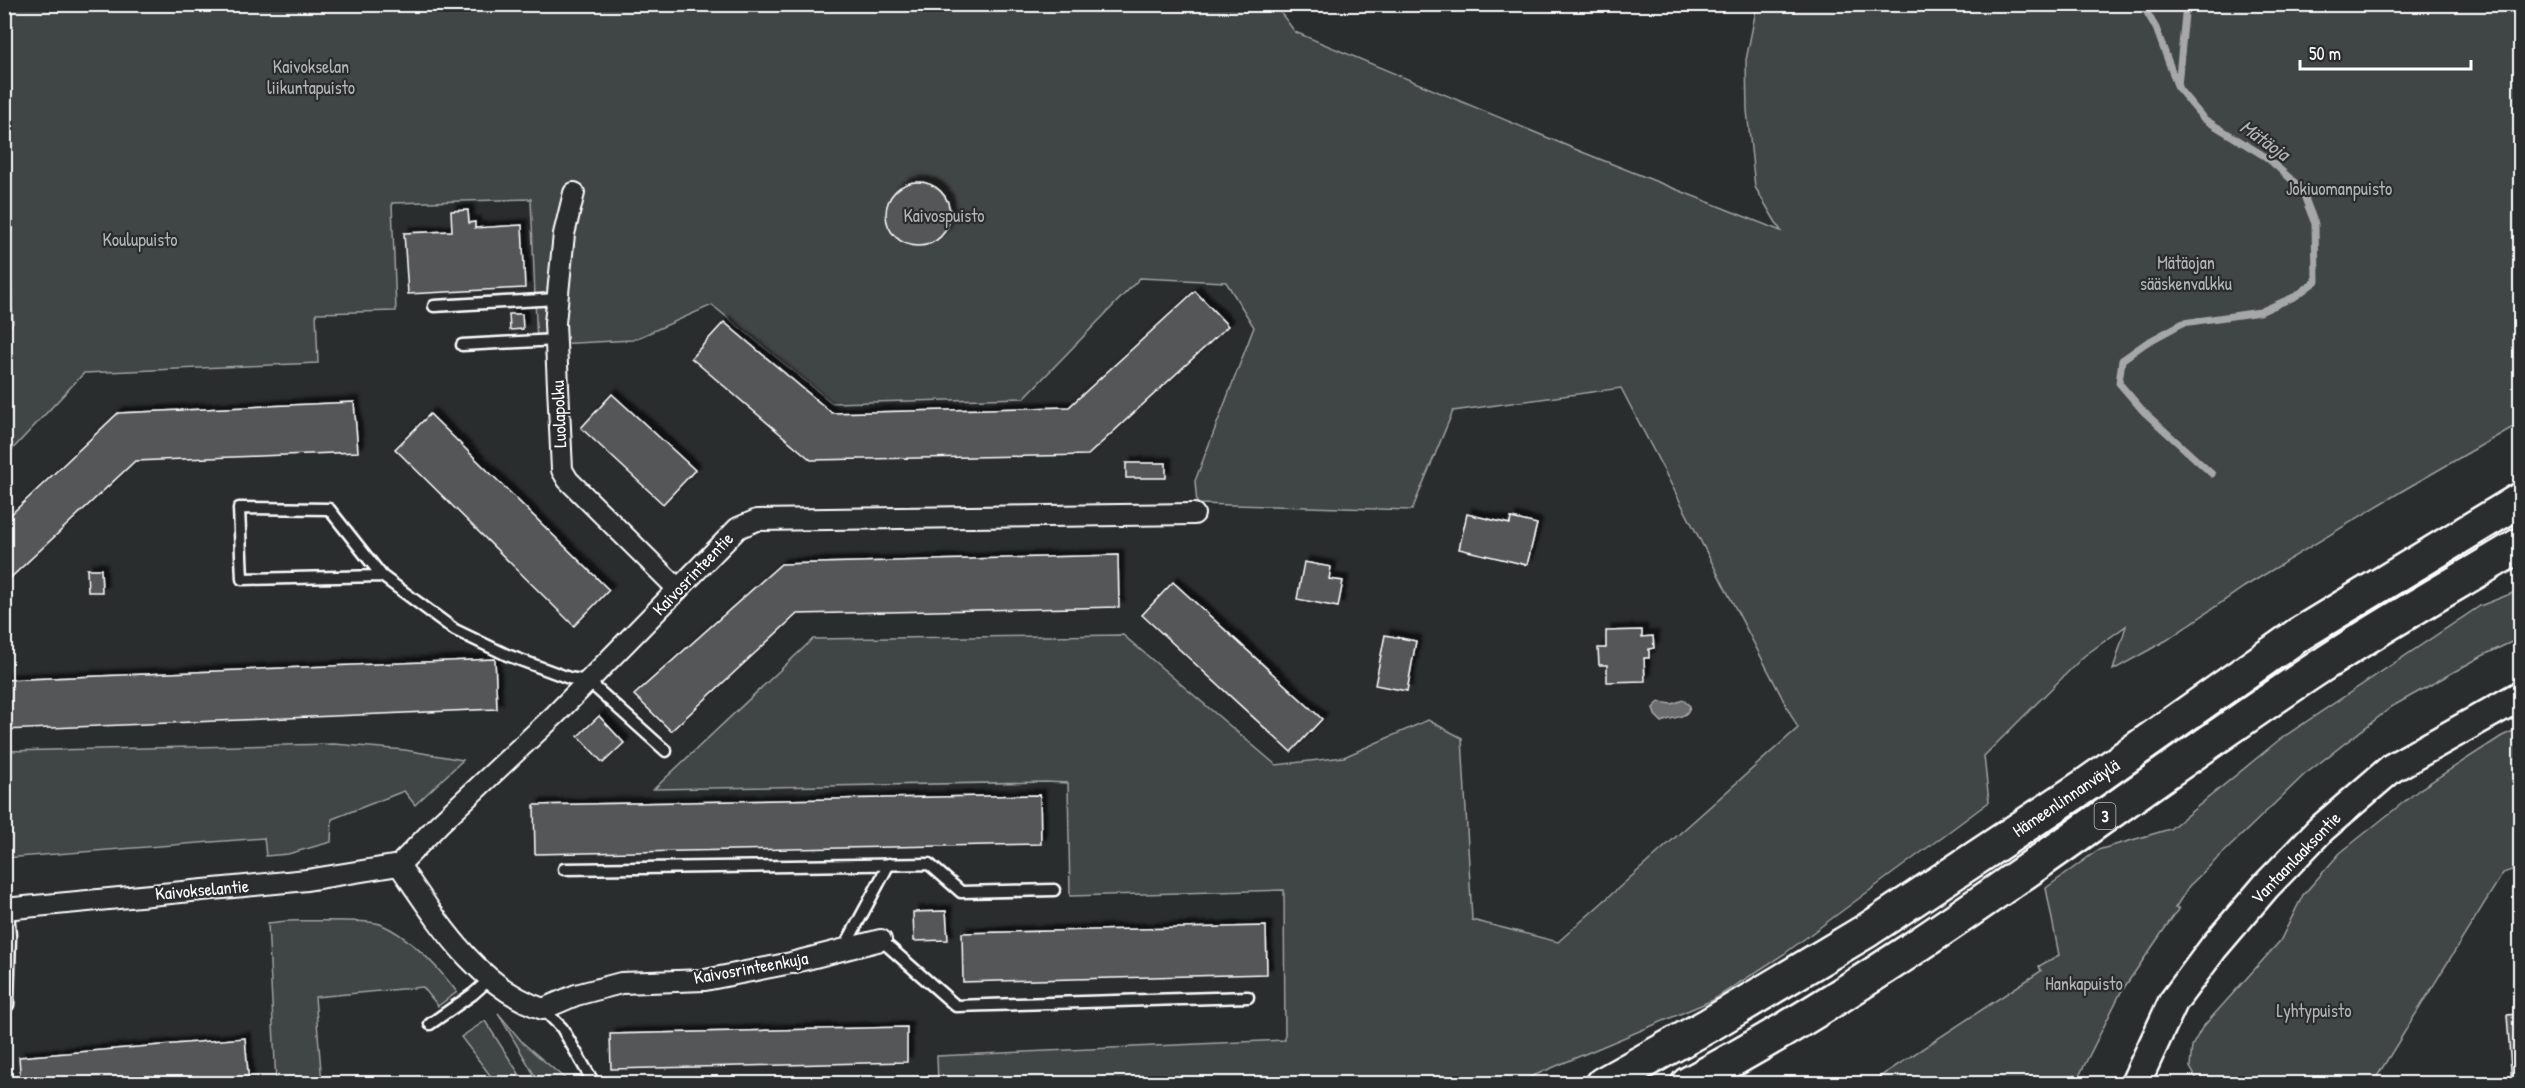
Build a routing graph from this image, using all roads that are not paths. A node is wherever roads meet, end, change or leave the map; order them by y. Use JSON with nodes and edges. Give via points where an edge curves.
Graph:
{"nodes":[{"id":1,"x":574,"y":193,"type":"dead end"},
{"id":2,"x":557,"y":299,"type":"junction"},
{"id":3,"x":434,"y":306,"type":"dead end"},
{"id":4,"x":556,"y":340,"type":"junction"},
{"id":5,"x":462,"y":345,"type":"dead end"},
{"id":6,"x":2520,"y":500,"type":"edge"},
{"id":7,"x":1194,"y":514,"type":"dead end"},
{"id":8,"x":2520,"y":545,"type":"edge"},
{"id":9,"x":382,"y":576,"type":"junction"},
{"id":10,"x":678,"y":590,"type":"junction"},
{"id":11,"x":588,"y":681,"type":"junction"},
{"id":12,"x":2520,"y":696,"type":"edge"},
{"id":13,"x":666,"y":751,"type":"dead end"},
{"id":14,"x":889,"y":864,"type":"junction"},
{"id":15,"x":399,"y":865,"type":"junction"},
{"id":16,"x":564,"y":869,"type":"dead end"},
{"id":17,"x":1053,"y":890,"type":"dead end"},
{"id":18,"x":6,"y":909,"type":"edge"},
{"id":19,"x":881,"y":940,"type":"joint"},
{"id":20,"x":843,"y":950,"type":"junction"},
{"id":21,"x":490,"y":979,"type":"junction"},
{"id":22,"x":1248,"y":998,"type":"dead end"},
{"id":23,"x":8,"y":1005,"type":"dead end"},
{"id":24,"x":543,"y":1009,"type":"junction"},
{"id":25,"x":430,"y":1024,"type":"dead end"},
{"id":26,"x":597,"y":1083,"type":"edge"},
{"id":27,"x":1603,"y":1083,"type":"edge"},
{"id":28,"x":1688,"y":1083,"type":"edge"},
{"id":29,"x":2135,"y":1083,"type":"edge"}],
"edges":[{"from":1,"to":2,"type":"street","name":"Luolapolku","via":[[564,234]]},
{"from":2,"to":3,"type":"lane"},
{"from":2,"to":4,"type":"street","name":"Luolapolku"},
{"from":4,"to":5,"type":"lane"},
{"from":4,"to":10,"type":"street","name":"Luolapolku","via":[[562,470]]},
{"from":6,"to":27,"type":"highway","name":"Hämeenlinnanväylä","number":"3","via":[[2298,635],[2086,785],[1866,931]]},
{"from":7,"to":10,"type":"street","name":"Kaivosrinteentie","via":[[757,520],[738,528]]},
{"from":8,"to":28,"type":"highway","name":"Hämeenlinnanväylä","number":"3","via":[[2317,668],[1887,967]]},
{"from":9,"to":9,"type":"lane","via":[[329,509],[238,508],[242,579]]},
{"from":9,"to":11,"type":"lane","via":[[455,630],[507,655]]},
{"from":10,"to":11,"type":"street","name":"Kaivosrinteentie"},
{"from":11,"to":13,"type":"lane"},
{"from":11,"to":15,"type":"street","name":"Kaivosrinteentie"},
{"from":12,"to":29,"type":"main road","name":"Vantaanlaaksontie","via":[[2392,768],[2321,829],[2266,886],[2173,1002]]},
{"from":14,"to":16,"type":"lane"},
{"from":14,"to":17,"type":"lane","via":[[929,864],[961,891]]},
{"from":14,"to":20,"type":"lane"},
{"from":15,"to":18,"type":"street","name":"Kaivokselantie","via":[[307,880]]},
{"from":15,"to":21,"type":"street","via":[[435,918]]},
{"from":18,"to":23,"type":"lane","via":[[10,936]]},
{"from":19,"to":20,"type":"street","name":"Kaivosrinteenkuja"},
{"from":19,"to":22,"type":"lane","via":[[956,1006]]},
{"from":20,"to":24,"type":"street","name":"Kaivosrinteenkuja","via":[[705,980],[621,983]]},
{"from":21,"to":24,"type":"street","via":[[512,995]]},
{"from":21,"to":25,"type":"lane"},
{"from":24,"to":26,"type":"lane","via":[[562,1028]]}]}
